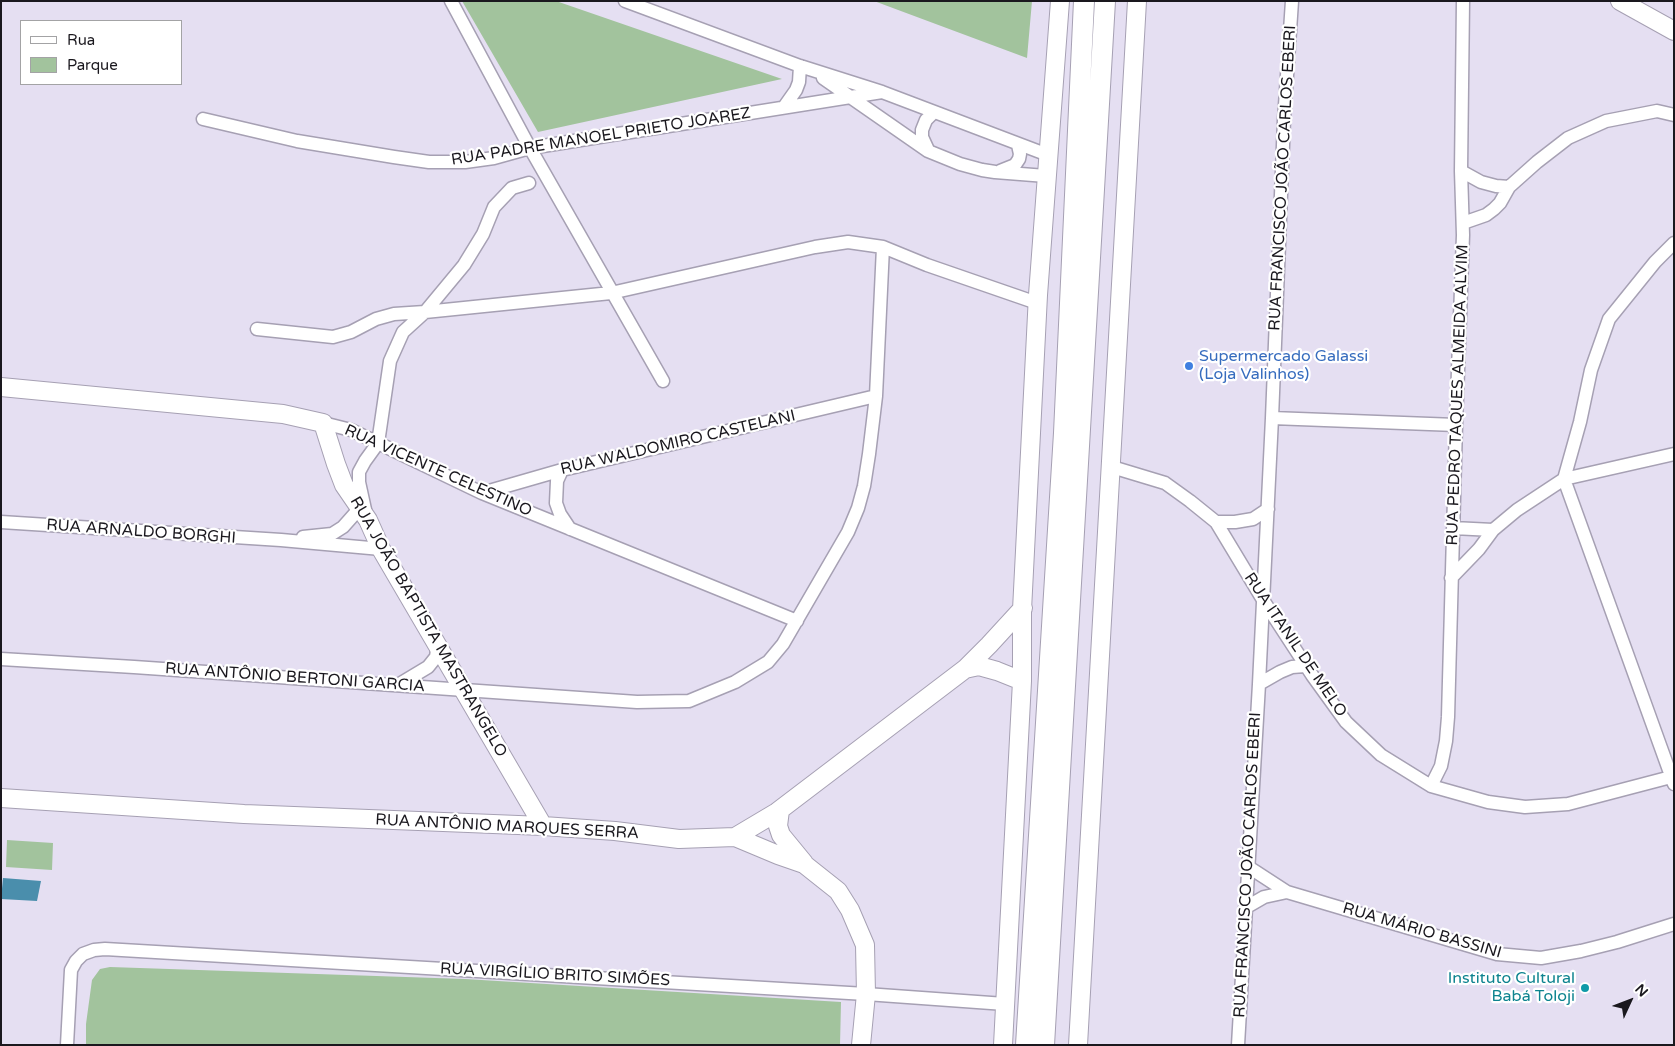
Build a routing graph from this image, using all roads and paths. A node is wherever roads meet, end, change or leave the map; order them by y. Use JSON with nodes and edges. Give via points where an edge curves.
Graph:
{"nodes":[{"id":1,"x":451,"y":1,"type":"edge"},
{"id":2,"x":626,"y":1,"type":"edge"},
{"id":3,"x":1060,"y":1,"type":"edge"},
{"id":4,"x":1084,"y":1,"type":"edge"},
{"id":5,"x":1105,"y":1,"type":"edge"},
{"id":6,"x":1137,"y":1,"type":"edge"},
{"id":7,"x":1292,"y":1,"type":"edge"},
{"id":8,"x":1463,"y":1,"type":"edge"},
{"id":9,"x":1620,"y":1,"type":"edge"},
{"id":10,"x":1674,"y":31,"type":"edge"},
{"id":11,"x":800,"y":66,"type":"junction"},
{"id":12,"x":813,"y":71,"type":"junction"},
{"id":13,"x":882,"y":92,"type":"junction"},
{"id":14,"x":849,"y":96,"type":"junction"},
{"id":15,"x":784,"y":107,"type":"junction"},
{"id":16,"x":933,"y":113,"type":"junction"},
{"id":17,"x":1674,"y":115,"type":"edge"},
{"id":18,"x":204,"y":119,"type":"dead end"},
{"id":19,"x":1018,"y":145,"type":"junction"},
{"id":20,"x":530,"y":148,"type":"junction"},
{"id":21,"x":928,"y":151,"type":"junction"},
{"id":22,"x":1048,"y":155,"type":"junction"},
{"id":23,"x":1461,"y":171,"type":"junction"},
{"id":24,"x":995,"y":172,"type":"junction"},
{"id":25,"x":1046,"y":176,"type":"junction"},
{"id":26,"x":529,"y":183,"type":"dead end"},
{"id":27,"x":1509,"y":187,"type":"junction"},
{"id":28,"x":1463,"y":222,"type":"junction"},
{"id":29,"x":1674,"y":243,"type":"edge"},
{"id":30,"x":883,"y":247,"type":"junction"},
{"id":31,"x":611,"y":292,"type":"junction"},
{"id":32,"x":1037,"y":303,"type":"junction"},
{"id":33,"x":425,"y":312,"type":"junction"},
{"id":34,"x":258,"y":329,"type":"dead end"},
{"id":35,"x":663,"y":381,"type":"dead end"},
{"id":36,"x":1,"y":387,"type":"edge"},
{"id":37,"x":876,"y":396,"type":"junction"},
{"id":38,"x":1272,"y":418,"type":"junction"},
{"id":39,"x":323,"y":423,"type":"junction"},
{"id":40,"x":1456,"y":425,"type":"junction"},
{"id":41,"x":378,"y":443,"type":"junction"},
{"id":42,"x":1674,"y":454,"type":"edge"},
{"id":43,"x":1112,"y":467,"type":"junction"},
{"id":44,"x":562,"y":470,"type":"junction"},
{"id":45,"x":1564,"y":480,"type":"junction"},
{"id":46,"x":482,"y":493,"type":"junction"},
{"id":47,"x":1268,"y":509,"type":"junction"},
{"id":48,"x":363,"y":514,"type":"junction"},
{"id":49,"x":1,"y":522,"type":"edge"},
{"id":50,"x":1216,"y":522,"type":"junction"},
{"id":51,"x":1453,"y":528,"type":"junction"},
{"id":52,"x":570,"y":529,"type":"junction"},
{"id":53,"x":1493,"y":530,"type":"junction"},
{"id":54,"x":281,"y":540,"type":"junction"},
{"id":55,"x":381,"y":550,"type":"junction"},
{"id":56,"x":1451,"y":578,"type":"junction"},
{"id":57,"x":1263,"y":600,"type":"junction"},
{"id":58,"x":1023,"y":608,"type":"junction"},
{"id":59,"x":797,"y":621,"type":"junction"},
{"id":60,"x":438,"y":643,"type":"junction"},
{"id":61,"x":1,"y":659,"type":"edge"},
{"id":62,"x":1306,"y":666,"type":"junction"},
{"id":63,"x":965,"y":669,"type":"junction"},
{"id":64,"x":1022,"y":681,"type":"junction"},
{"id":65,"x":1259,"y":684,"type":"junction"},
{"id":66,"x":398,"y":685,"type":"junction"},
{"id":67,"x":465,"y":689,"type":"junction"},
{"id":68,"x":1672,"y":780,"type":"edge"},
{"id":69,"x":1431,"y":786,"type":"junction"},
{"id":70,"x":1,"y":798,"type":"edge"},
{"id":71,"x":780,"y":810,"type":"junction"},
{"id":72,"x":544,"y":826,"type":"junction"},
{"id":73,"x":735,"y":837,"type":"junction"},
{"id":74,"x":804,"y":864,"type":"junction"},
{"id":75,"x":1247,"y":866,"type":"junction"},
{"id":76,"x":1287,"y":892,"type":"junction"},
{"id":77,"x":1245,"y":908,"type":"junction"},
{"id":78,"x":1674,"y":924,"type":"edge"},
{"id":79,"x":866,"y":994,"type":"junction"},
{"id":80,"x":1006,"y":1004,"type":"junction"},
{"id":81,"x":67,"y":1045,"type":"edge"},
{"id":82,"x":861,"y":1045,"type":"edge"},
{"id":83,"x":1003,"y":1045,"type":"edge"},
{"id":84,"x":1026,"y":1045,"type":"edge"},
{"id":85,"x":1044,"y":1045,"type":"edge"},
{"id":86,"x":1078,"y":1045,"type":"edge"},
{"id":87,"x":1238,"y":1045,"type":"edge"}],
"edges":[{"from":1,"to":20,"type":"street"},
{"from":2,"to":11,"type":"street"},
{"from":3,"to":22,"type":"street"},
{"from":4,"to":84,"type":"main road","via":[[1064,433]]},
{"from":5,"to":85,"type":"main road"},
{"from":6,"to":43,"type":"street"},
{"from":7,"to":38,"type":"street","name":"RUA FRANCISCO JOÃO CARLOS EBERI"},
{"from":8,"to":23,"type":"street","name":"RUA PEDRO TAQUES ALMEIDA ALVIM"},
{"from":9,"to":10,"type":"street"},
{"from":11,"to":12,"type":"street"},
{"from":11,"to":15,"type":"street","via":[[796,90]]},
{"from":12,"to":13,"type":"street"},
{"from":12,"to":14,"type":"street"},
{"from":13,"to":14,"type":"street","name":"RUA PADRE MANOEL PRIETO JOAREZ"},
{"from":13,"to":16,"type":"street"},
{"from":14,"to":15,"type":"street","name":"RUA PADRE MANOEL PRIETO JOAREZ"},
{"from":14,"to":21,"type":"street"},
{"from":15,"to":20,"type":"street","name":"RUA PADRE MANOEL PRIETO JOAREZ"},
{"from":16,"to":19,"type":"street"},
{"from":16,"to":21,"type":"street","via":[[922,130]]},
{"from":17,"to":27,"type":"street","via":[[1657,111],[1606,122],[1568,138]]},
{"from":18,"to":20,"type":"street","name":"RUA PADRE MANOEL PRIETO JOAREZ","via":[[297,141],[429,162],[494,158]]},
{"from":19,"to":22,"type":"street"},
{"from":19,"to":24,"type":"street","via":[[1020,154],[1015,165]]},
{"from":20,"to":31,"type":"street"},
{"from":21,"to":24,"type":"street","via":[[960,164]]},
{"from":22,"to":25,"type":"street"},
{"from":23,"to":27,"type":"street","via":[[1481,182]]},
{"from":23,"to":28,"type":"street","name":"RUA PEDRO TAQUES ALMEIDA ALVIM"},
{"from":24,"to":25,"type":"street"},
{"from":25,"to":32,"type":"street"},
{"from":26,"to":33,"type":"street","via":[[512,188],[494,206],[464,265]]},
{"from":27,"to":28,"type":"street","via":[[1494,209]]},
{"from":28,"to":40,"type":"street","name":"RUA PEDRO TAQUES ALMEIDA ALVIM"},
{"from":29,"to":45,"type":"street","via":[[1609,319],[1590,370]]},
{"from":30,"to":31,"type":"street","via":[[848,242],[815,247]]},
{"from":30,"to":32,"type":"street","via":[[927,266]]},
{"from":30,"to":37,"type":"street","name":"RUA ANTÔNIO BERTONI GARCIA"},
{"from":31,"to":33,"type":"street"},
{"from":31,"to":35,"type":"street"},
{"from":32,"to":58,"type":"street"},
{"from":33,"to":34,"type":"street","via":[[394,314],[333,337]]},
{"from":33,"to":41,"type":"street","via":[[403,332],[390,360]]},
{"from":36,"to":39,"type":"street","name":"RUA VICENTE CELESTINO","via":[[283,414]]},
{"from":37,"to":44,"type":"street","name":"RUA WALDOMIRO CASTELANI"},
{"from":37,"to":59,"type":"street","name":"RUA ANTÔNIO BERTONI GARCIA","via":[[867,470],[858,508],[848,532]]},
{"from":38,"to":40,"type":"street"},
{"from":38,"to":47,"type":"street","name":"RUA FRANCISCO JOÃO CARLOS EBERI"},
{"from":39,"to":41,"type":"street","name":"RUA VICENTE CELESTINO","via":[[350,430]]},
{"from":39,"to":48,"type":"street","name":"RUA JOÃO BAPTISTA MASTRANGELO","via":[[344,485]]},
{"from":40,"to":51,"type":"street","name":"RUA PEDRO TAQUES ALMEIDA ALVIM"},
{"from":41,"to":46,"type":"street","name":"RUA VICENTE CELESTINO"},
{"from":41,"to":48,"type":"street","via":[[359,472]]},
{"from":42,"to":45,"type":"street"},
{"from":43,"to":50,"type":"street","name":"RUA ITANIL DE MELO","via":[[1165,483]]},
{"from":43,"to":86,"type":"street"},
{"from":44,"to":46,"type":"street","name":"RUA WALDOMIRO CASTELANI"},
{"from":44,"to":52,"type":"street","via":[[557,481],[556,503]]},
{"from":45,"to":53,"type":"street","via":[[1517,510]]},
{"from":45,"to":68,"type":"street"},
{"from":46,"to":52,"type":"street","name":"RUA VICENTE CELESTINO"},
{"from":47,"to":50,"type":"street","via":[[1253,520]]},
{"from":47,"to":57,"type":"street","name":"RUA FRANCISCO JOÃO CARLOS EBERI"},
{"from":48,"to":54,"type":"street","name":"RUA ARNALDO BORGHI","via":[[332,534]]},
{"from":48,"to":55,"type":"street","name":"RUA JOÃO BAPTISTA MASTRANGELO"},
{"from":49,"to":54,"type":"street","name":"RUA ARNALDO BORGHI"},
{"from":50,"to":57,"type":"street","name":"RUA ITANIL DE MELO"},
{"from":51,"to":53,"type":"street"},
{"from":51,"to":56,"type":"street","name":"RUA PEDRO TAQUES ALMEIDA ALVIM"},
{"from":52,"to":59,"type":"street","name":"RUA VICENTE CELESTINO"},
{"from":53,"to":56,"type":"street"},
{"from":54,"to":55,"type":"street","name":"RUA ARNALDO BORGHI"},
{"from":55,"to":60,"type":"street","name":"RUA JOÃO BAPTISTA MASTRANGELO"},
{"from":56,"to":69,"type":"street","name":"RUA PEDRO TAQUES ALMEIDA ALVIM","via":[[1446,741],[1441,766]]},
{"from":57,"to":62,"type":"street","name":"RUA ITANIL DE MELO"},
{"from":57,"to":65,"type":"street","name":"RUA FRANCISCO JOÃO CARLOS EBERI"},
{"from":58,"to":63,"type":"street"},
{"from":58,"to":64,"type":"street"},
{"from":59,"to":67,"type":"street","name":"RUA ANTÔNIO BERTONI GARCIA","via":[[768,662],[735,682],[689,701],[637,702]]},
{"from":60,"to":66,"type":"street","via":[[436,657],[428,667]]},
{"from":60,"to":67,"type":"street","name":"RUA JOÃO BAPTISTA MASTRANGELO"},
{"from":61,"to":66,"type":"street","name":"RUA ANTÔNIO BERTONI GARCIA"},
{"from":62,"to":65,"type":"street","via":[[1292,667]]},
{"from":62,"to":69,"type":"street","name":"RUA ITANIL DE MELO","via":[[1346,722],[1380,755]]},
{"from":63,"to":64,"type":"street","via":[[979,666]]},
{"from":63,"to":71,"type":"street"},
{"from":64,"to":80,"type":"street"},
{"from":65,"to":75,"type":"street","name":"RUA FRANCISCO JOÃO CARLOS EBERI"},
{"from":66,"to":67,"type":"street","name":"RUA ANTÔNIO BERTONI GARCIA"},
{"from":67,"to":72,"type":"street","name":"RUA JOÃO BAPTISTA MASTRANGELO"},
{"from":68,"to":69,"type":"street","name":"RUA ITANIL DE MELO","via":[[1568,804],[1525,807],[1488,802]]},
{"from":70,"to":72,"type":"street","name":"RUA ANTÔNIO MARQUES SERRA","via":[[244,814]]},
{"from":71,"to":73,"type":"street"},
{"from":71,"to":74,"type":"street","via":[[778,826],[781,835]]},
{"from":72,"to":73,"type":"street","name":"RUA ANTÔNIO MARQUES SERRA","via":[[679,839]]},
{"from":73,"to":74,"type":"street","name":"RUA ANTÔNIO MARQUES SERRA"},
{"from":74,"to":79,"type":"street","name":"RUA ANTÔNIO MARQUES SERRA","via":[[838,891],[859,928],[864,945]]},
{"from":75,"to":76,"type":"street","name":"RUA MÁRIO BASSINI"},
{"from":75,"to":77,"type":"street","name":"RUA FRANCISCO JOÃO CARLOS EBERI"},
{"from":76,"to":77,"type":"street","name":"RUA MÁRIO BASSINI","via":[[1264,897]]},
{"from":76,"to":78,"type":"street","name":"RUA MÁRIO BASSINI","via":[[1497,954],[1541,958],[1590,949]]},
{"from":77,"to":87,"type":"street","name":"RUA FRANCISCO JOÃO CARLOS EBERI"},
{"from":79,"to":80,"type":"street","name":"RUA VIRGÍLIO BRITO SIMÕES"},
{"from":79,"to":81,"type":"street","name":"RUA VIRGÍLIO BRITO SIMÕES","via":[[105,949],[83,954],[71,970]]},
{"from":79,"to":82,"type":"street","name":"RUA ANTÔNIO MARQUES SERRA"},
{"from":80,"to":83,"type":"street"}]}
